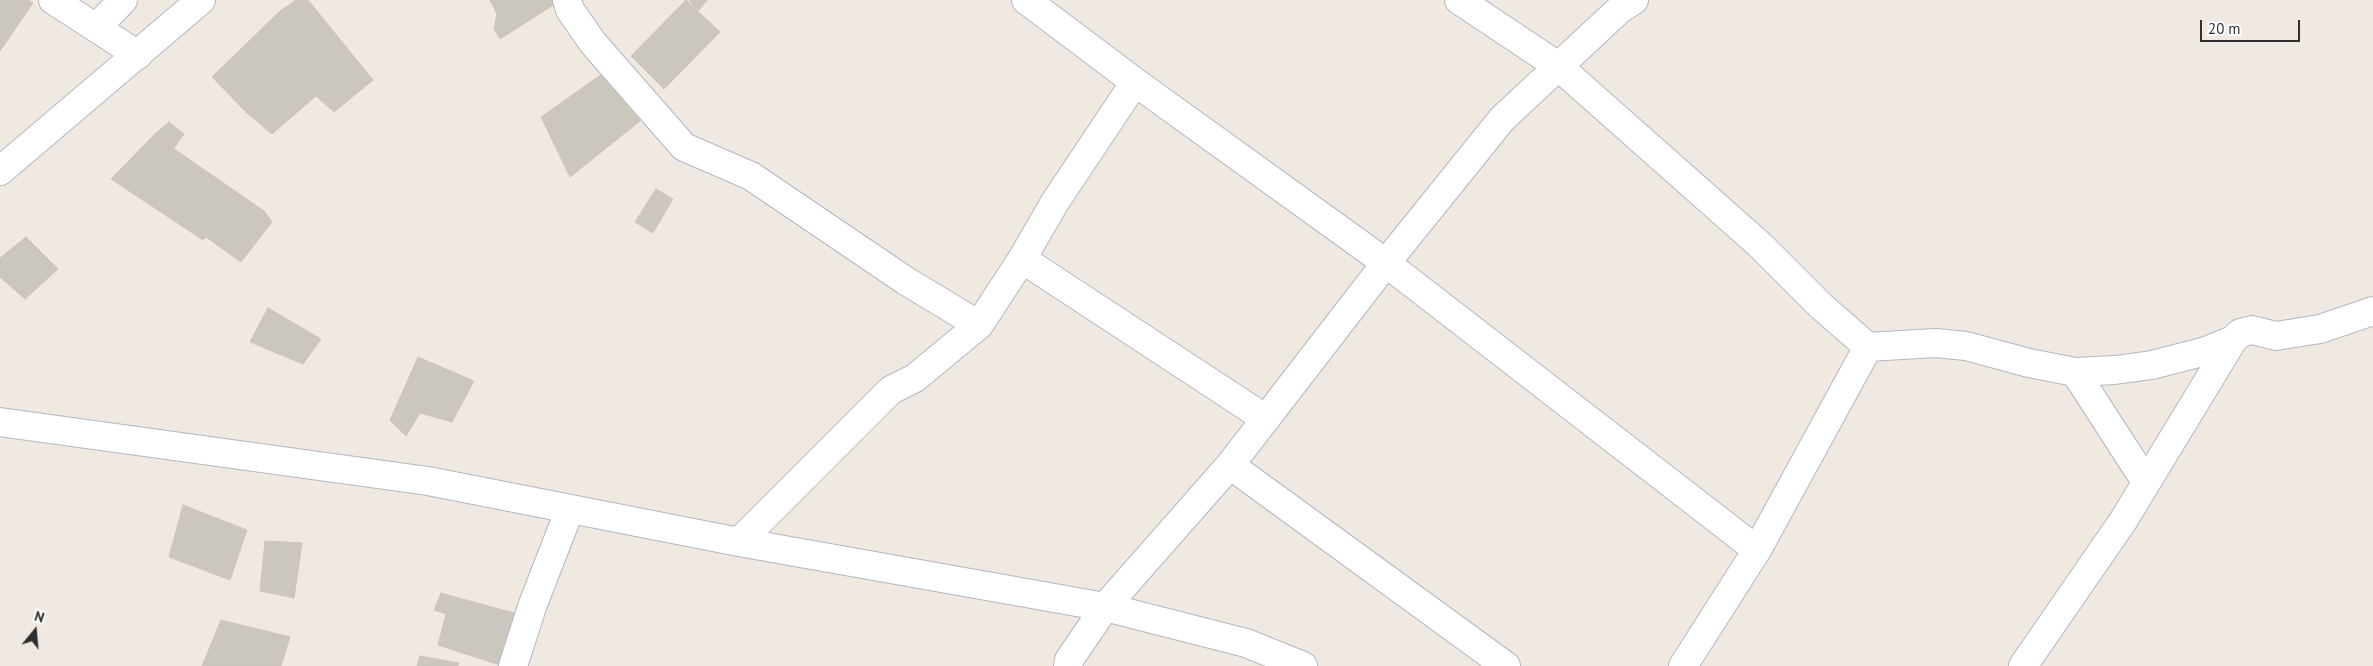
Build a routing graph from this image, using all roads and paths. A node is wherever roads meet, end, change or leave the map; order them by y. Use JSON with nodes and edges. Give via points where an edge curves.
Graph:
{"nodes":[{"id":1,"x":53,"y":0,"type":"edge"},
{"id":2,"x":123,"y":0,"type":"edge"},
{"id":3,"x":201,"y":0,"type":"edge"},
{"id":4,"x":567,"y":0,"type":"edge"},
{"id":5,"x":1026,"y":0,"type":"edge"},
{"id":6,"x":1459,"y":0,"type":"edge"},
{"id":7,"x":1634,"y":0,"type":"edge"},
{"id":8,"x":96,"y":28,"type":"junction"},
{"id":9,"x":138,"y":54,"type":"junction"},
{"id":10,"x":1558,"y":66,"type":"junction"},
{"id":11,"x":1135,"y":82,"type":"junction"},
{"id":12,"x":0,"y":171,"type":"edge"},
{"id":13,"x":1022,"y":259,"type":"junction"},
{"id":14,"x":1386,"y":263,"type":"junction"},
{"id":15,"x":2373,"y":311,"type":"edge"},
{"id":16,"x":979,"y":325,"type":"junction"},
{"id":17,"x":2233,"y":340,"type":"junction"},
{"id":18,"x":1868,"y":347,"type":"junction"},
{"id":19,"x":2075,"y":372,"type":"junction"},
{"id":20,"x":1266,"y":419,"type":"junction"},
{"id":21,"x":0,"y":422,"type":"edge"},
{"id":22,"x":1230,"y":465,"type":"junction"},
{"id":23,"x":2146,"y":482,"type":"junction"},
{"id":24,"x":570,"y":509,"type":"junction"},
{"id":25,"x":739,"y":542,"type":"junction"},
{"id":26,"x":1757,"y":550,"type":"junction"},
{"id":27,"x":1105,"y":608,"type":"junction"},
{"id":28,"x":513,"y":666,"type":"edge"},
{"id":29,"x":1068,"y":666,"type":"edge"},
{"id":30,"x":1303,"y":666,"type":"edge"},
{"id":31,"x":1506,"y":666,"type":"edge"},
{"id":32,"x":1683,"y":666,"type":"edge"},
{"id":33,"x":2022,"y":666,"type":"edge"}],
"edges":[{"from":1,"to":8,"type":"street"},
{"from":2,"to":8,"type":"street"},
{"from":3,"to":9,"type":"street"},
{"from":4,"to":16,"type":"street","via":[[570,10],[593,42],[684,147],[751,176],[906,281]]},
{"from":5,"to":11,"type":"street"},
{"from":6,"to":10,"type":"street"},
{"from":7,"to":10,"type":"street"},
{"from":8,"to":9,"type":"street"},
{"from":9,"to":12,"type":"street"},
{"from":10,"to":14,"type":"street","via":[[1502,118]]},
{"from":10,"to":18,"type":"street","via":[[1760,245]]},
{"from":11,"to":13,"type":"street","via":[[1055,202]]},
{"from":11,"to":14,"type":"street"},
{"from":13,"to":16,"type":"street"},
{"from":13,"to":20,"type":"street"},
{"from":14,"to":20,"type":"street"},
{"from":14,"to":26,"type":"street"},
{"from":15,"to":17,"type":"street","via":[[2320,330],[2276,336],[2252,330],[2240,333]]},
{"from":16,"to":25,"type":"street","via":[[915,378],[891,390]]},
{"from":17,"to":19,"type":"street","via":[[2206,351],[2152,365]]},
{"from":17,"to":23,"type":"street"},
{"from":18,"to":19,"type":"street","via":[[1935,343],[1966,346],[2029,364]]},
{"from":18,"to":26,"type":"street"},
{"from":19,"to":23,"type":"street"},
{"from":20,"to":22,"type":"street"},
{"from":21,"to":24,"type":"street","via":[[428,481]]},
{"from":22,"to":27,"type":"street"},
{"from":22,"to":31,"type":"street"},
{"from":23,"to":33,"type":"street","via":[[2123,521]]},
{"from":24,"to":25,"type":"street"},
{"from":24,"to":28,"type":"street"},
{"from":25,"to":27,"type":"street"},
{"from":26,"to":32,"type":"street"},
{"from":27,"to":29,"type":"street"},
{"from":27,"to":30,"type":"street","via":[[1246,643]]}]}
